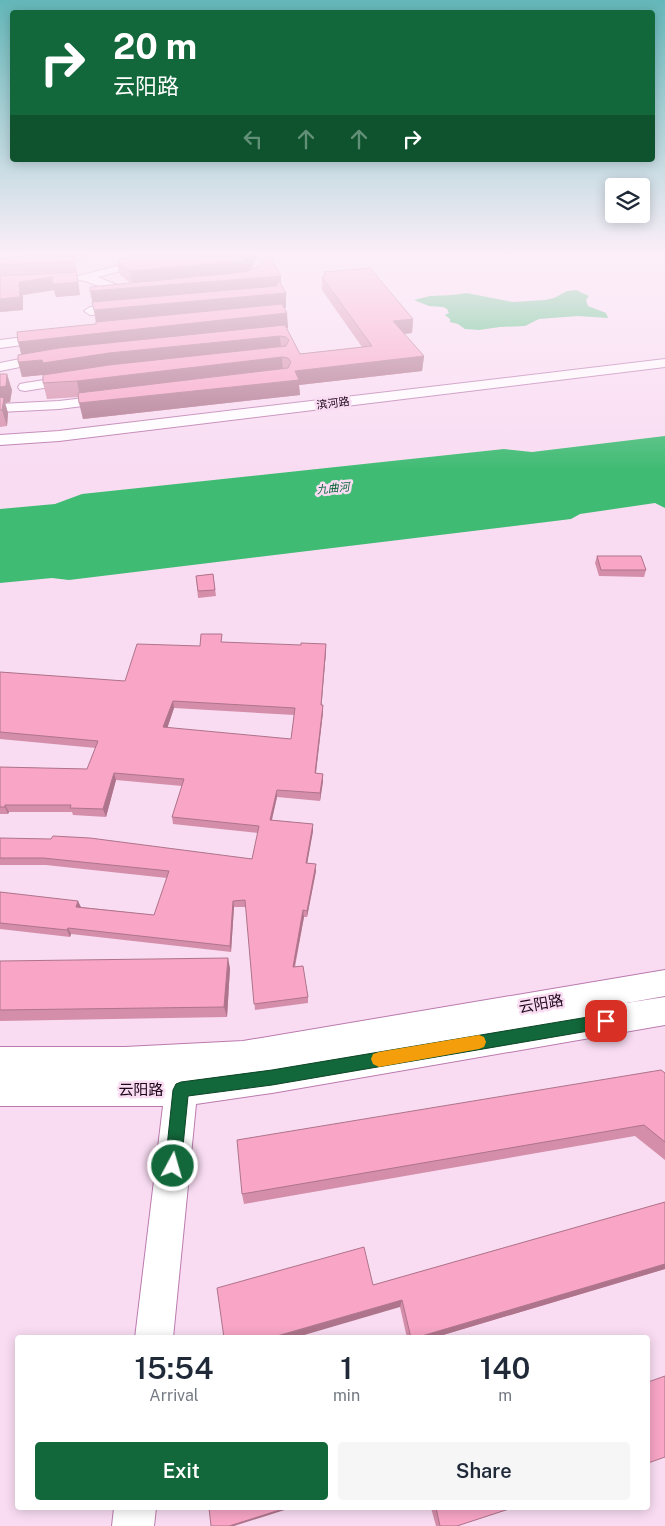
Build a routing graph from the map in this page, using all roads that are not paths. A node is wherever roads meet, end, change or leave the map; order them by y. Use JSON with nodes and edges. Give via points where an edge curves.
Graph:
{"nodes":[{"id":1,"x":32,"y":340,"type":"edge"},
{"id":2,"x":0,"y":344,"type":"edge"},
{"id":3,"x":64,"y":355,"type":"edge"},
{"id":4,"x":665,"y":363,"type":"edge"},
{"id":5,"x":94,"y":376,"type":"edge"},
{"id":6,"x":9,"y":378,"type":"edge"},
{"id":7,"x":126,"y":397,"type":"edge"},
{"id":8,"x":31,"y":405,"type":"junction"},
{"id":9,"x":0,"y":408,"type":"edge"},
{"id":10,"x":0,"y":440,"type":"edge"},
{"id":11,"x":665,"y":983,"type":"edge"},
{"id":12,"x":665,"y":1011,"type":"edge"},
{"id":13,"x":0,"y":1062,"type":"edge"},
{"id":14,"x":183,"y":1075,"type":"junction"},
{"id":15,"x":0,"y":1090,"type":"edge"},
{"id":16,"x":154,"y":1335,"type":"edge"},
{"id":17,"x":135,"y":1510,"type":"edge"},
{"id":18,"x":133,"y":1526,"type":"edge"}],
"edges":[{"from":1,"to":2,"type":"street"},
{"from":3,"to":6,"type":"street"},
{"from":4,"to":10,"type":"street","name":"滨河路","via":[[59,436]]},
{"from":5,"to":6,"type":"street"},
{"from":6,"to":8,"type":"street"},
{"from":7,"to":8,"type":"street"},
{"from":8,"to":9,"type":"street"},
{"from":11,"to":14,"type":"street","name":"云阳路","via":[[243,1056]]},
{"from":12,"to":14,"type":"street","name":"云阳路","via":[[272,1077]]},
{"from":13,"to":14,"type":"street","name":"云阳路"},
{"from":14,"to":15,"type":"street","name":"云阳路"},
{"from":14,"to":16,"type":"street"},
{"from":17,"to":18,"type":"street"}]}
